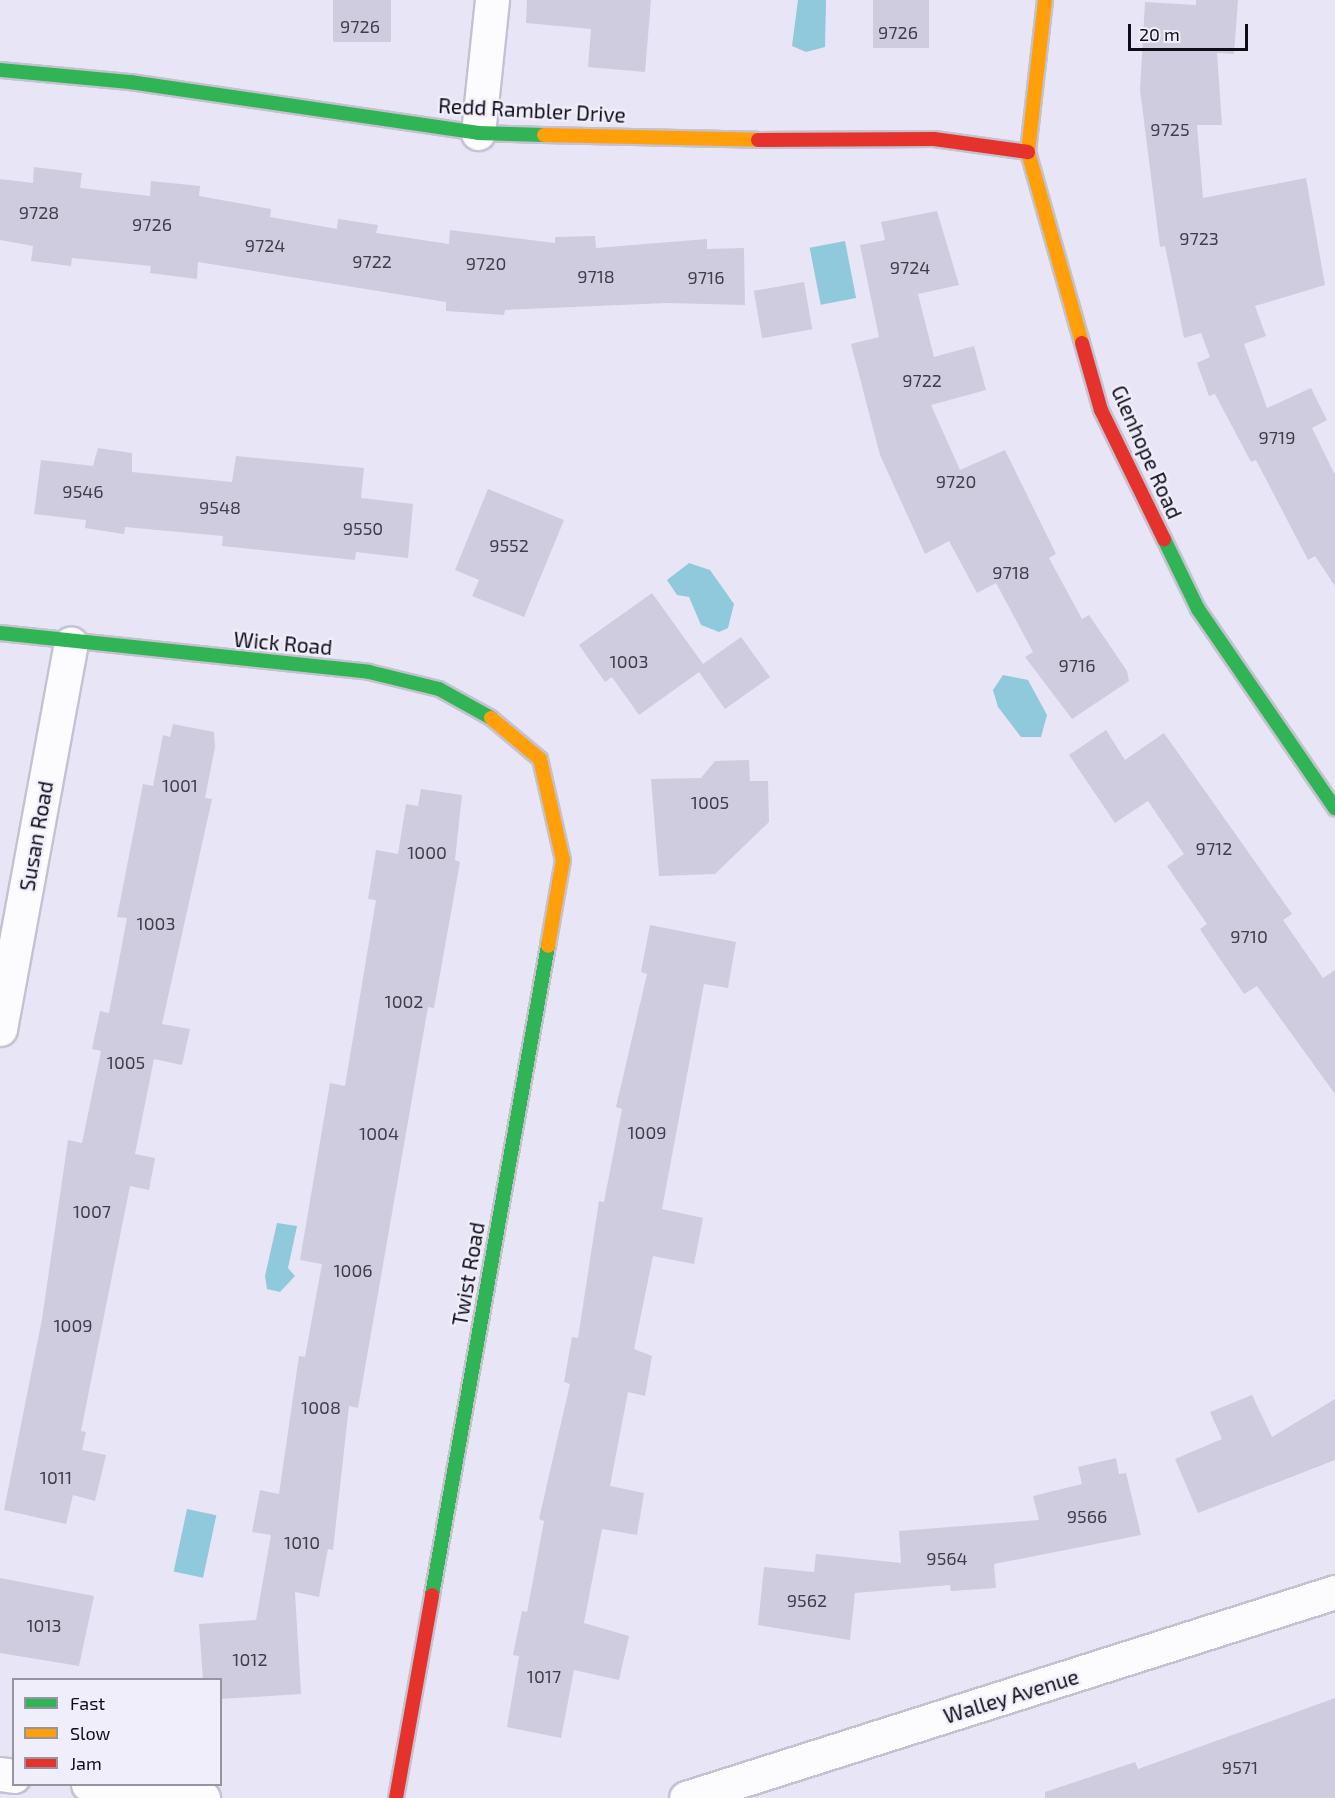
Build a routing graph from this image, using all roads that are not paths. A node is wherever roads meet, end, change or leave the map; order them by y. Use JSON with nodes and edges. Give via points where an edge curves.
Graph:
{"nodes":[{"id":1,"x":492,"y":0,"type":"edge"},
{"id":2,"x":1045,"y":0,"type":"edge"},
{"id":3,"x":0,"y":70,"type":"edge"},
{"id":4,"x":478,"y":133,"type":"junction"},
{"id":5,"x":1028,"y":152,"type":"junction"},
{"id":6,"x":0,"y":633,"type":"edge"},
{"id":7,"x":71,"y":643,"type":"junction"},
{"id":8,"x":540,"y":759,"type":"joint"},
{"id":9,"x":1335,"y":808,"type":"edge"},
{"id":10,"x":0,"y":1029,"type":"edge"},
{"id":11,"x":1335,"y":1592,"type":"edge"},
{"id":12,"x":97,"y":1786,"type":"edge"},
{"id":13,"x":203,"y":1798,"type":"edge"},
{"id":14,"x":396,"y":1798,"type":"edge"},
{"id":15,"x":686,"y":1798,"type":"edge"}],
"edges":[{"from":1,"to":4,"type":"street"},
{"from":2,"to":5,"type":"street","name":"Glenhope Road"},
{"from":3,"to":4,"type":"street","name":"Redd Rambler Drive","via":[[130,82]]},
{"from":4,"to":5,"type":"street","name":"Redd Rambler Drive","via":[[854,143],[934,139]]},
{"from":5,"to":9,"type":"street","name":"Glenhope Road","via":[[1101,410],[1198,609]]},
{"from":6,"to":7,"type":"street","name":"Wick Road"},
{"from":7,"to":8,"type":"street","name":"Wick Road","via":[[369,672],[440,689],[487,715]]},
{"from":7,"to":10,"type":"street","name":"Susan Road"},
{"from":8,"to":14,"type":"street","name":"Twist Road","via":[[563,860]]},
{"from":11,"to":15,"type":"street","name":"Walley Avenue"},
{"from":12,"to":13,"type":"street"}]}
